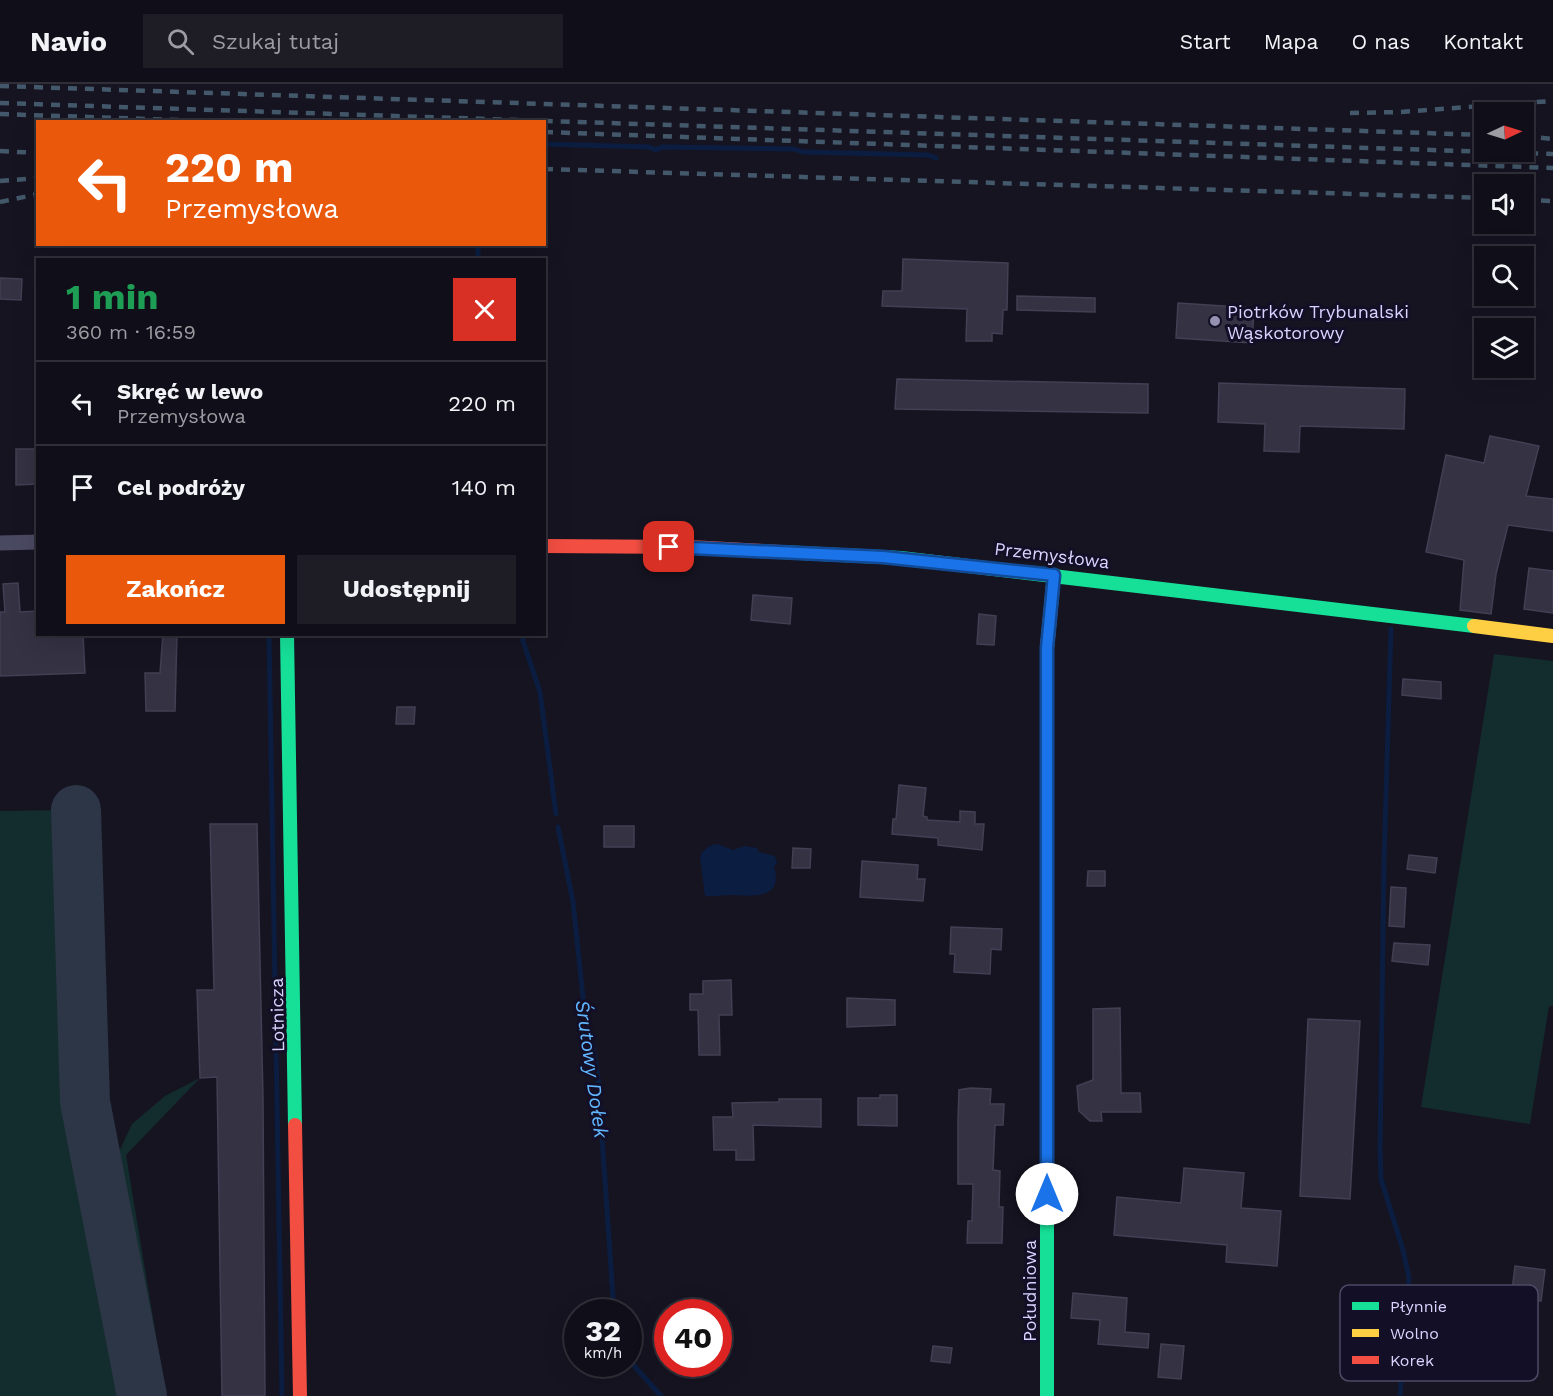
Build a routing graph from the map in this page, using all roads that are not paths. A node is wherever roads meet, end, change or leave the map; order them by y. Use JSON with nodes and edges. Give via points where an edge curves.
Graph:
{"nodes":[{"id":1,"x":36,"y":542,"type":"edge"},
{"id":2,"x":0,"y":543,"type":"edge"},
{"id":3,"x":546,"y":546,"type":"edge"},
{"id":4,"x":1054,"y":575,"type":"junction"},
{"id":5,"x":287,"y":636,"type":"edge"},
{"id":6,"x":1553,"y":636,"type":"edge"},
{"id":7,"x":300,"y":1396,"type":"edge"},
{"id":8,"x":1047,"y":1396,"type":"edge"}],
"edges":[{"from":1,"to":2,"type":"street"},
{"from":3,"to":4,"type":"street","name":"Przemysłowa","via":[[690,547],[864,555]]},
{"from":4,"to":6,"type":"street","name":"Przemysłowa"},
{"from":4,"to":8,"type":"street","name":"Południowa","via":[[1047,648]]},
{"from":5,"to":7,"type":"street","name":"Lotnicza"}]}
